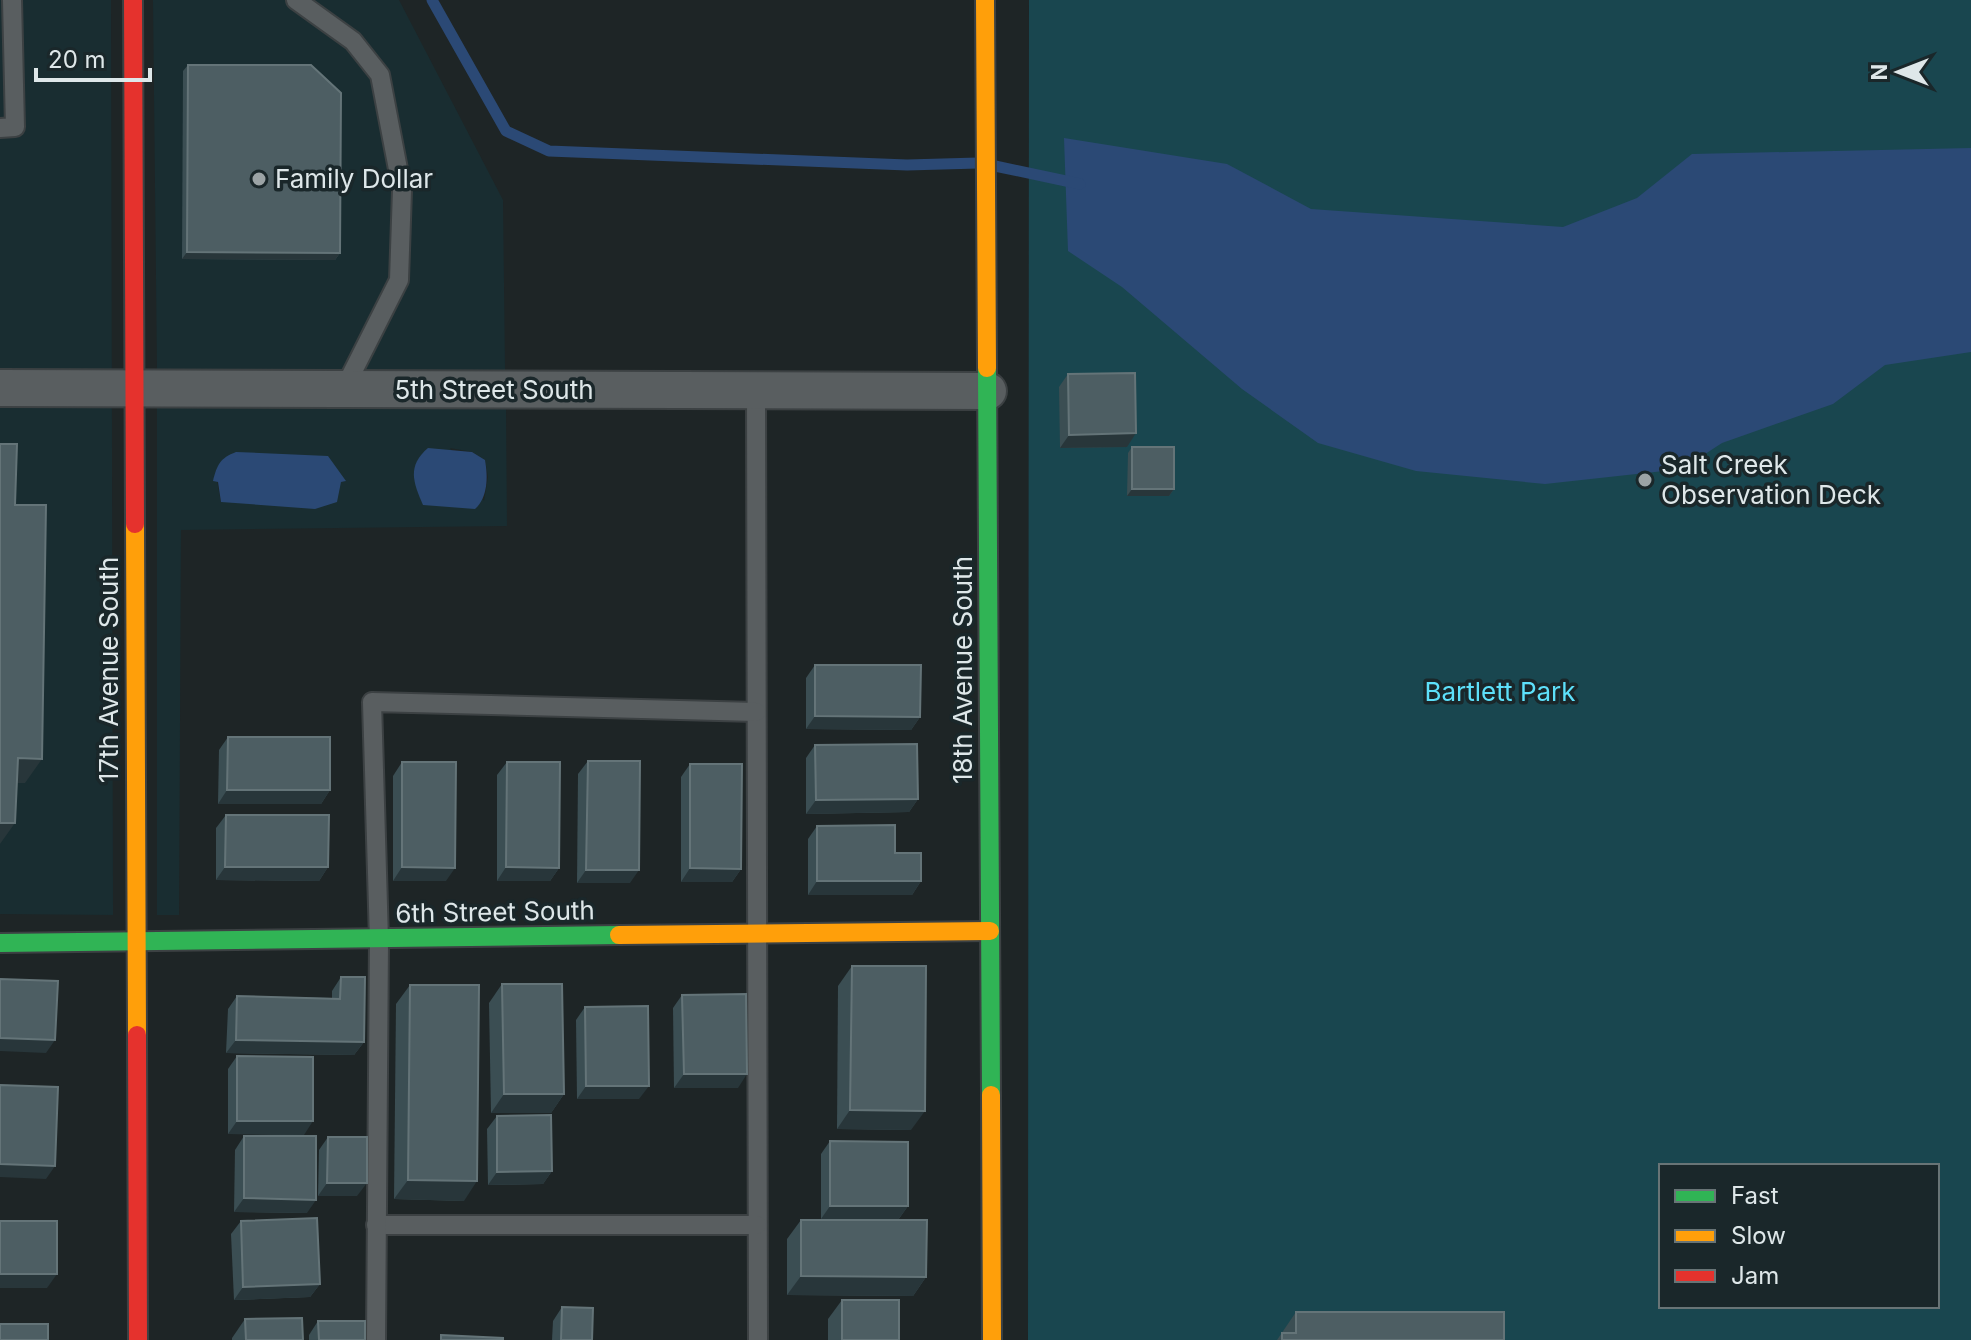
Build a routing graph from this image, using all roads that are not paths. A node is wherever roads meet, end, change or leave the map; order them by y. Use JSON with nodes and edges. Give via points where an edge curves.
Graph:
{"nodes":[{"id":1,"x":12,"y":0,"type":"edge"},
{"id":2,"x":133,"y":0,"type":"edge"},
{"id":3,"x":296,"y":0,"type":"edge"},
{"id":4,"x":985,"y":0,"type":"edge"},
{"id":5,"x":7,"y":127,"type":"edge"},
{"id":6,"x":0,"y":388,"type":"edge"},
{"id":7,"x":135,"y":389,"type":"junction"},
{"id":8,"x":344,"y":389,"type":"junction"},
{"id":9,"x":756,"y":391,"type":"junction"},
{"id":10,"x":988,"y":391,"type":"junction"},
{"id":11,"x":756,"y":712,"type":"junction"},
{"id":12,"x":990,"y":931,"type":"junction"},
{"id":13,"x":756,"y":935,"type":"junction"},
{"id":14,"x":379,"y":940,"type":"junction"},
{"id":15,"x":0,"y":943,"type":"edge"},
{"id":16,"x":135,"y":943,"type":"junction"},
{"id":17,"x":376,"y":1225,"type":"junction"},
{"id":18,"x":757,"y":1225,"type":"junction"},
{"id":19,"x":138,"y":1340,"type":"edge"},
{"id":20,"x":376,"y":1340,"type":"edge"},
{"id":21,"x":758,"y":1340,"type":"edge"},
{"id":22,"x":992,"y":1340,"type":"edge"}],
"edges":[{"from":1,"to":5,"type":"lane"},
{"from":2,"to":7,"type":"street","name":"17th Avenue South"},
{"from":3,"to":8,"type":"lane","via":[[353,41],[380,75],[402,190],[399,280]]},
{"from":4,"to":10,"type":"street","name":"18th Avenue South"},
{"from":6,"to":7,"type":"street","name":"5th Street South"},
{"from":7,"to":8,"type":"street","name":"5th Street South"},
{"from":7,"to":16,"type":"street","name":"17th Avenue South"},
{"from":8,"to":9,"type":"street","name":"5th Street South"},
{"from":9,"to":10,"type":"street","name":"5th Street South"},
{"from":9,"to":11,"type":"lane"},
{"from":10,"to":12,"type":"street","name":"18th Avenue South"},
{"from":11,"to":13,"type":"lane"},
{"from":11,"to":14,"type":"lane","via":[[372,702]]},
{"from":12,"to":13,"type":"street","name":"6th Street South"},
{"from":12,"to":22,"type":"street","name":"18th Avenue South"},
{"from":13,"to":14,"type":"street","name":"6th Street South"},
{"from":13,"to":18,"type":"lane"},
{"from":14,"to":16,"type":"street","name":"6th Street South"},
{"from":14,"to":17,"type":"lane"},
{"from":15,"to":16,"type":"street","name":"6th Street South"},
{"from":16,"to":19,"type":"street","name":"17th Avenue South"},
{"from":17,"to":18,"type":"lane"},
{"from":17,"to":20,"type":"lane"},
{"from":18,"to":21,"type":"lane"}]}
